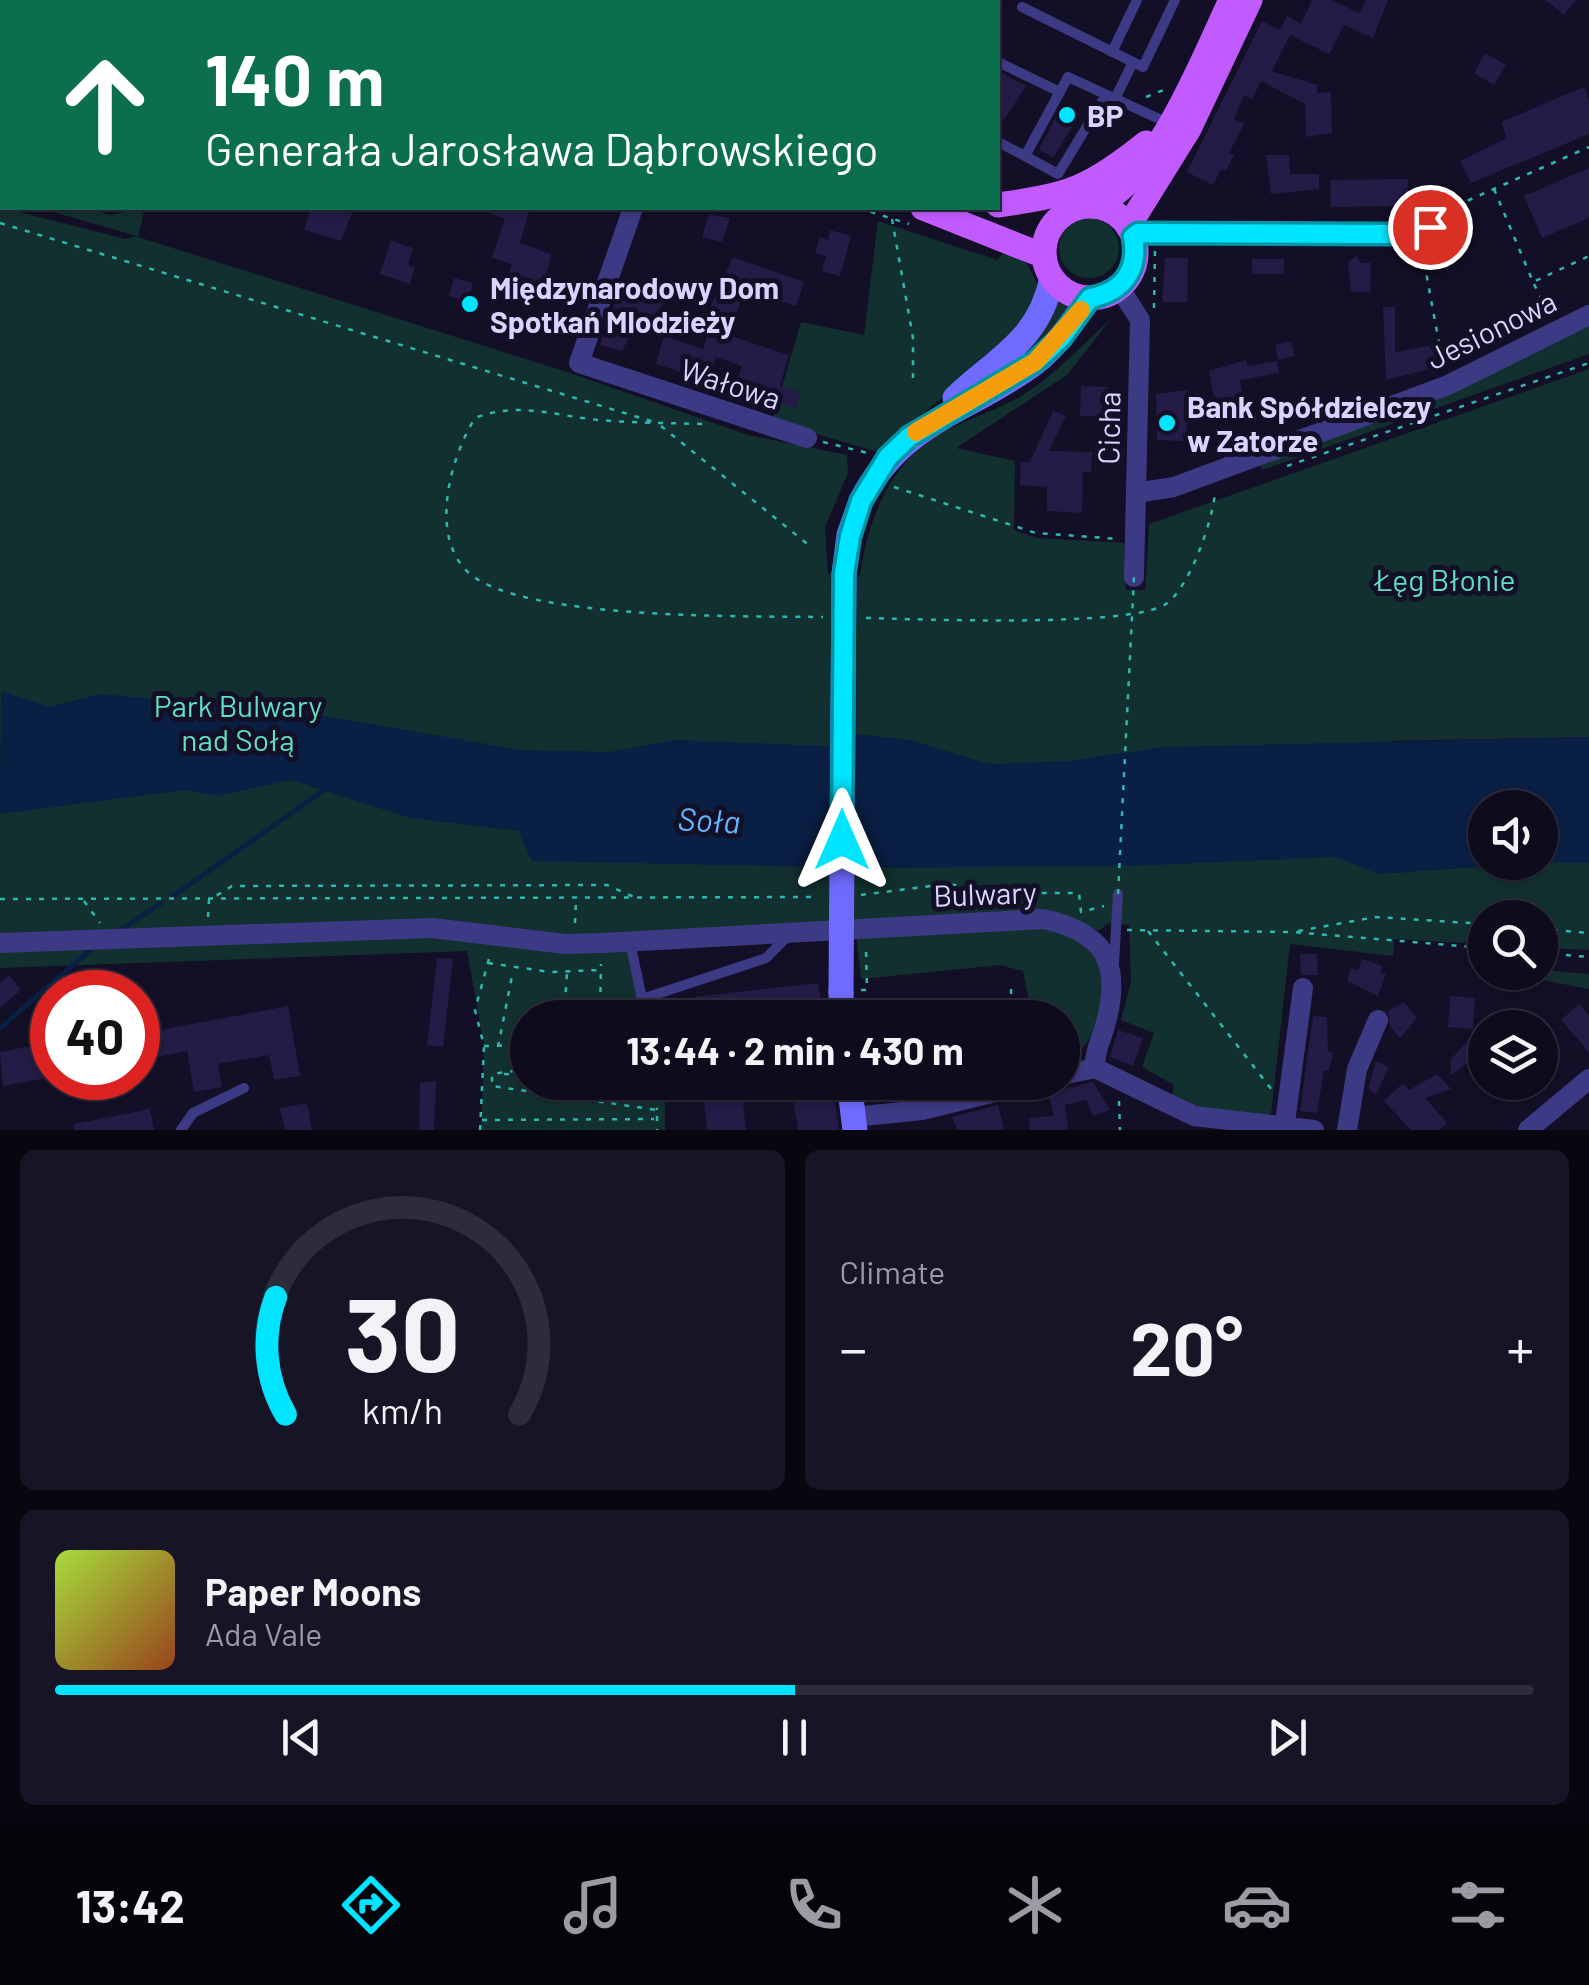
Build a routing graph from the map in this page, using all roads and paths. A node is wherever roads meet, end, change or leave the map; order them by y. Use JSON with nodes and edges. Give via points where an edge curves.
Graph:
{"nodes":[{"id":1,"x":1137,"y":0,"type":"edge"},
{"id":2,"x":1175,"y":0,"type":"edge"},
{"id":3,"x":1231,"y":0,"type":"edge"},
{"id":4,"x":1250,"y":0,"type":"edge"},
{"id":5,"x":1022,"y":8,"type":"dead end"},
{"id":6,"x":1112,"y":52,"type":"junction"},
{"id":7,"x":1132,"y":62,"type":"junction"},
{"id":8,"x":1000,"y":63,"type":"edge"},
{"id":9,"x":1175,"y":80,"type":"dead end"},
{"id":10,"x":1060,"y":92,"type":"junction"},
{"id":11,"x":1110,"y":97,"type":"junction"},
{"id":12,"x":1139,"y":110,"type":"junction"},
{"id":13,"x":1169,"y":124,"type":"junction"},
{"id":14,"x":1000,"y":143,"type":"edge"},
{"id":15,"x":1589,"y":147,"type":"edge"},
{"id":16,"x":1025,"y":156,"type":"junction"},
{"id":17,"x":1494,"y":188,"type":"junction"},
{"id":18,"x":1000,"y":204,"type":"edge"},
{"id":19,"x":1094,"y":206,"type":"junction"},
{"id":20,"x":631,"y":210,"type":"edge"},
{"id":21,"x":926,"y":210,"type":"edge"},
{"id":22,"x":977,"y":210,"type":"edge"},
{"id":23,"x":1059,"y":218,"type":"junction"},
{"id":24,"x":892,"y":219,"type":"dead end"},
{"id":25,"x":0,"y":223,"type":"edge"},
{"id":26,"x":1428,"y":225,"type":"junction"},
{"id":27,"x":1130,"y":232,"type":"junction"},
{"id":28,"x":1589,"y":256,"type":"edge"},
{"id":29,"x":1048,"y":267,"type":"junction"},
{"id":30,"x":1532,"y":282,"type":"junction"},
{"id":31,"x":1119,"y":288,"type":"junction"},
{"id":32,"x":1154,"y":295,"type":"dead end"},
{"id":33,"x":1090,"y":298,"type":"junction"},
{"id":34,"x":1154,"y":312,"type":"dead end"},
{"id":35,"x":1589,"y":315,"type":"edge"},
{"id":36,"x":1554,"y":323,"type":"dead end"},
{"id":37,"x":1589,"y":363,"type":"edge"},
{"id":38,"x":1445,"y":377,"type":"dead end"},
{"id":39,"x":912,"y":378,"type":"dead end"},
{"id":40,"x":930,"y":422,"type":"junction"},
{"id":41,"x":658,"y":423,"type":"junction"},
{"id":42,"x":807,"y":438,"type":"dead end"},
{"id":43,"x":842,"y":447,"type":"dead end"},
{"id":44,"x":868,"y":453,"type":"dead end"},
{"id":45,"x":1271,"y":471,"type":"dead end"},
{"id":46,"x":884,"y":483,"type":"dead end"},
{"id":47,"x":1215,"y":490,"type":"dead end"},
{"id":48,"x":1136,"y":493,"type":"junction"},
{"id":49,"x":1135,"y":540,"type":"junction"},
{"id":50,"x":810,"y":546,"type":"dead end"},
{"id":51,"x":1134,"y":577,"type":"joint"},
{"id":52,"x":836,"y":617,"type":"dead end"},
{"id":53,"x":854,"y":618,"type":"dead end"},
{"id":54,"x":949,"y":884,"type":"junction"},
{"id":55,"x":859,"y":896,"type":"dead end"},
{"id":56,"x":826,"y":897,"type":"dead end"},
{"id":57,"x":0,"y":899,"type":"edge"},
{"id":58,"x":83,"y":899,"type":"junction"},
{"id":59,"x":576,"y":899,"type":"junction"},
{"id":60,"x":638,"y":899,"type":"junction"},
{"id":61,"x":1117,"y":899,"type":"junction"},
{"id":62,"x":209,"y":900,"type":"junction"},
{"id":63,"x":947,"y":915,"type":"dead end"},
{"id":64,"x":1468,"y":923,"type":"edge"},
{"id":65,"x":865,"y":927,"type":"junction"},
{"id":66,"x":1116,"y":930,"type":"junction"},
{"id":67,"x":1147,"y":930,"type":"junction"},
{"id":68,"x":1558,"y":930,"type":"edge"},
{"id":69,"x":793,"y":932,"type":"junction"},
{"id":70,"x":1292,"y":932,"type":"junction"},
{"id":71,"x":1589,"y":933,"type":"edge"},
{"id":72,"x":208,"y":934,"type":"junction"},
{"id":73,"x":574,"y":934,"type":"dead end"},
{"id":74,"x":110,"y":938,"type":"junction"},
{"id":75,"x":630,"y":941,"type":"junction"},
{"id":76,"x":0,"y":943,"type":"edge"},
{"id":77,"x":1468,"y":947,"type":"edge"},
{"id":78,"x":1558,"y":954,"type":"edge"},
{"id":79,"x":1589,"y":957,"type":"edge"},
{"id":80,"x":514,"y":970,"type":"junction"},
{"id":81,"x":567,"y":971,"type":"junction"},
{"id":82,"x":1113,"y":979,"type":"junction"},
{"id":83,"x":1302,"y":988,"type":"dead end"},
{"id":84,"x":1011,"y":989,"type":"dead end"},
{"id":85,"x":642,"y":999,"type":"joint"},
{"id":86,"x":565,"y":1000,"type":"edge"},
{"id":87,"x":600,"y":1000,"type":"edge"},
{"id":88,"x":850,"y":1000,"type":"edge"},
{"id":89,"x":854,"y":1000,"type":"edge"},
{"id":90,"x":1011,"y":1000,"type":"edge"},
{"id":91,"x":1378,"y":1020,"type":"dead end"},
{"id":92,"x":484,"y":1046,"type":"junction"},
{"id":93,"x":510,"y":1046,"type":"edge"},
{"id":94,"x":498,"y":1047,"type":"junction"},
{"id":95,"x":510,"y":1072,"type":"edge"},
{"id":96,"x":1103,"y":1072,"type":"junction"},
{"id":97,"x":492,"y":1074,"type":"junction"},
{"id":98,"x":510,"y":1074,"type":"edge"},
{"id":99,"x":1080,"y":1074,"type":"edge"},
{"id":100,"x":1589,"y":1079,"type":"edge"},
{"id":101,"x":481,"y":1086,"type":"junction"},
{"id":102,"x":492,"y":1086,"type":"junction"},
{"id":103,"x":244,"y":1088,"type":"dead end"},
{"id":104,"x":656,"y":1100,"type":"edge"},
{"id":105,"x":963,"y":1100,"type":"edge"},
{"id":106,"x":657,"y":1110,"type":"junction"},
{"id":107,"x":657,"y":1118,"type":"junction"},
{"id":108,"x":480,"y":1120,"type":"junction"},
{"id":109,"x":854,"y":1123,"type":"edge"},
{"id":110,"x":1285,"y":1123,"type":"edge"},
{"id":111,"x":180,"y":1130,"type":"edge"},
{"id":112,"x":480,"y":1130,"type":"edge"},
{"id":113,"x":657,"y":1130,"type":"edge"},
{"id":114,"x":1120,"y":1130,"type":"edge"},
{"id":115,"x":1314,"y":1130,"type":"edge"},
{"id":116,"x":1347,"y":1130,"type":"edge"},
{"id":117,"x":1528,"y":1130,"type":"edge"}],
"edges":[{"from":1,"to":6,"type":"lane"},
{"from":2,"to":7,"type":"lane","via":[[1143,67]]},
{"from":3,"to":13,"type":"main road"},
{"from":4,"to":27,"type":"main road","via":[[1189,129],[1136,208]]},
{"from":5,"to":6,"type":"lane"},
{"from":6,"to":7,"type":"lane"},
{"from":7,"to":11,"type":"lane"},
{"from":8,"to":10,"type":"lane"},
{"from":9,"to":12,"type":"path","via":[[1147,94]]},
{"from":10,"to":11,"type":"lane","via":[[1068,77]]},
{"from":10,"to":16,"type":"lane"},
{"from":11,"to":12,"type":"lane"},
{"from":11,"to":16,"type":"lane","via":[[1058,174]]},
{"from":12,"to":13,"type":"lane"},
{"from":13,"to":18,"type":"main road","via":[[1090,184],[1062,196]]},
{"from":13,"to":19,"type":"main road","via":[[1126,186]]},
{"from":14,"to":16,"type":"lane"},
{"from":15,"to":17,"type":"path"},
{"from":17,"to":26,"type":"path"},
{"from":17,"to":30,"type":"path"},
{"from":19,"to":23,"type":"main road"},
{"from":19,"to":27,"type":"main road","via":[[1119,217]]},
{"from":20,"to":42,"type":"street","name":"Wałowa","via":[[579,363]]},
{"from":21,"to":29,"type":"main road"},
{"from":22,"to":23,"type":"main road","via":[[1040,222]]},
{"from":23,"to":29,"type":"main road","via":[[1046,236]]},
{"from":24,"to":39,"type":"path"},
{"from":25,"to":41,"type":"path"},
{"from":26,"to":27,"type":"street"},
{"from":26,"to":38,"type":"path"},
{"from":27,"to":31,"type":"main road","via":[[1134,262]]},
{"from":28,"to":30,"type":"path"},
{"from":29,"to":33,"type":"main road","via":[[1064,290]]},
{"from":29,"to":40,"type":"street","via":[[1043,313],[1027,336]]},
{"from":30,"to":36,"type":"path"},
{"from":31,"to":33,"type":"main road"},
{"from":31,"to":48,"type":"street","name":"Cicha","via":[[1140,320]]},
{"from":32,"to":34,"type":"path"},
{"from":33,"to":40,"type":"street","via":[[1035,362]]},
{"from":35,"to":48,"type":"street","name":"Jesionowa","via":[[1448,385],[1174,486]]},
{"from":37,"to":45,"type":"path"},
{"from":40,"to":88,"type":"street","bridge":true,"via":[[888,457],[861,501],[844,574]]},
{"from":41,"to":50,"type":"path"},
{"from":41,"to":52,"type":"path","via":[[518,408],[475,418],[449,488],[449,537],[462,566],[509,593],[658,615]]},
{"from":43,"to":44,"type":"path"},
{"from":46,"to":49,"type":"path","via":[[1036,533]]},
{"from":47,"to":53,"type":"path","via":[[1207,529],[1184,581],[1158,608],[1119,616]]},
{"from":48,"to":49,"type":"street","name":"Cicha"},
{"from":49,"to":51,"type":"street","name":"Cicha"},
{"from":51,"to":61,"type":"path","bridge":true},
{"from":54,"to":55,"type":"path"},
{"from":54,"to":61,"type":"path","via":[[1079,893],[1081,912]]},
{"from":54,"to":63,"type":"path"},
{"from":56,"to":60,"type":"path"},
{"from":57,"to":58,"type":"path"},
{"from":58,"to":62,"type":"path"},
{"from":58,"to":74,"type":"path"},
{"from":59,"to":60,"type":"path"},
{"from":59,"to":62,"type":"path"},
{"from":59,"to":73,"type":"path"},
{"from":60,"to":62,"type":"path","via":[[607,885],[232,886]]},
{"from":61,"to":66,"type":"lane"},
{"from":62,"to":72,"type":"path"},
{"from":64,"to":70,"type":"path","via":[[1376,918]]},
{"from":65,"to":69,"type":"street","name":"Bulwary"},
{"from":65,"to":82,"type":"street","name":"Bulwary","via":[[1044,919],[1090,936],[1107,956]]},
{"from":65,"to":89,"type":"path","via":[[867,990]]},
{"from":66,"to":67,"type":"path"},
{"from":66,"to":82,"type":"lane"},
{"from":67,"to":70,"type":"path"},
{"from":67,"to":110,"type":"path"},
{"from":68,"to":71,"type":"path"},
{"from":69,"to":75,"type":"street","name":"Bulwary"},
{"from":69,"to":85,"type":"lane","via":[[766,958]]},
{"from":70,"to":77,"type":"path"},
{"from":72,"to":74,"type":"street","name":"Bulwary"},
{"from":72,"to":75,"type":"street","name":"Bulwary","via":[[432,928],[565,944]]},
{"from":74,"to":76,"type":"street","name":"Bulwary"},
{"from":75,"to":85,"type":"lane"},
{"from":78,"to":79,"type":"path"},
{"from":80,"to":81,"type":"path"},
{"from":80,"to":92,"type":"path","via":[[487,963],[475,1010]]},
{"from":80,"to":94,"type":"path"},
{"from":81,"to":86,"type":"path"},
{"from":81,"to":87,"type":"path","via":[[600,970]]},
{"from":82,"to":96,"type":"street"},
{"from":83,"to":110,"type":"street"},
{"from":84,"to":90,"type":"path"},
{"from":91,"to":116,"type":"street","via":[[1356,1068]]},
{"from":92,"to":94,"type":"path"},
{"from":92,"to":101,"type":"path"},
{"from":93,"to":94,"type":"path"},
{"from":95,"to":97,"type":"path"},
{"from":96,"to":99,"type":"street"},
{"from":96,"to":110,"type":"street","via":[[1194,1116]]},
{"from":96,"to":114,"type":"path","via":[[1119,1098]]},
{"from":97,"to":98,"type":"path"},
{"from":97,"to":102,"type":"path"},
{"from":100,"to":117,"type":"street"},
{"from":101,"to":102,"type":"path"},
{"from":101,"to":108,"type":"path"},
{"from":102,"to":106,"type":"path"},
{"from":103,"to":111,"type":"lane","via":[[193,1113]]},
{"from":104,"to":106,"type":"path"},
{"from":105,"to":109,"type":"street"},
{"from":106,"to":107,"type":"path"},
{"from":107,"to":108,"type":"path"},
{"from":107,"to":113,"type":"path"},
{"from":108,"to":112,"type":"path"},
{"from":110,"to":115,"type":"street"}]}
